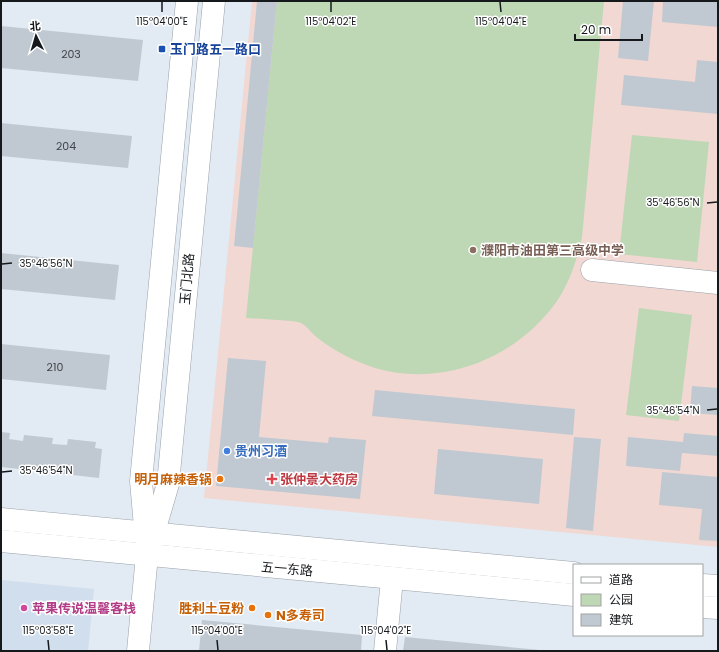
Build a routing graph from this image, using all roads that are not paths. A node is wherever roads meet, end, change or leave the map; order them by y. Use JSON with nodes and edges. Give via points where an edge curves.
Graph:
{"nodes":[{"id":1,"x":187,"y":1,"type":"edge"},
{"id":2,"x":214,"y":1,"type":"edge"},
{"id":3,"x":592,"y":270,"type":"dead end"},
{"id":4,"x":718,"y":283,"type":"edge"},
{"id":5,"x":1,"y":519,"type":"edge"},
{"id":6,"x":149,"y":533,"type":"junction"},
{"id":7,"x":1,"y":541,"type":"edge"},
{"id":8,"x":147,"y":555,"type":"junction"},
{"id":9,"x":573,"y":573,"type":"edge"},
{"id":10,"x":392,"y":579,"type":"junction"},
{"id":11,"x":703,"y":585,"type":"edge"},
{"id":12,"x":718,"y":586,"type":"edge"},
{"id":13,"x":573,"y":595,"type":"edge"},
{"id":14,"x":703,"y":607,"type":"edge"},
{"id":15,"x":718,"y":608,"type":"edge"},
{"id":16,"x":138,"y":651,"type":"edge"},
{"id":17,"x":385,"y":651,"type":"edge"}],
"edges":[{"from":1,"to":6,"type":"street","name":"玉门北路","via":[[140,481]]},
{"from":2,"to":6,"type":"street","name":"玉门北路","via":[[168,484]]},
{"from":3,"to":4,"type":"street"},
{"from":5,"to":6,"type":"street","name":"五一东路"},
{"from":6,"to":8,"type":"street","name":"玉门北路"},
{"from":6,"to":9,"type":"street","name":"五一东路"},
{"from":7,"to":8,"type":"street","name":"五一东路"},
{"from":8,"to":10,"type":"street","name":"五一东路"},
{"from":8,"to":16,"type":"street","name":"玉门北路"},
{"from":10,"to":13,"type":"street","name":"五一东路"},
{"from":10,"to":17,"type":"street"},
{"from":11,"to":12,"type":"street"},
{"from":14,"to":15,"type":"street"}]}
